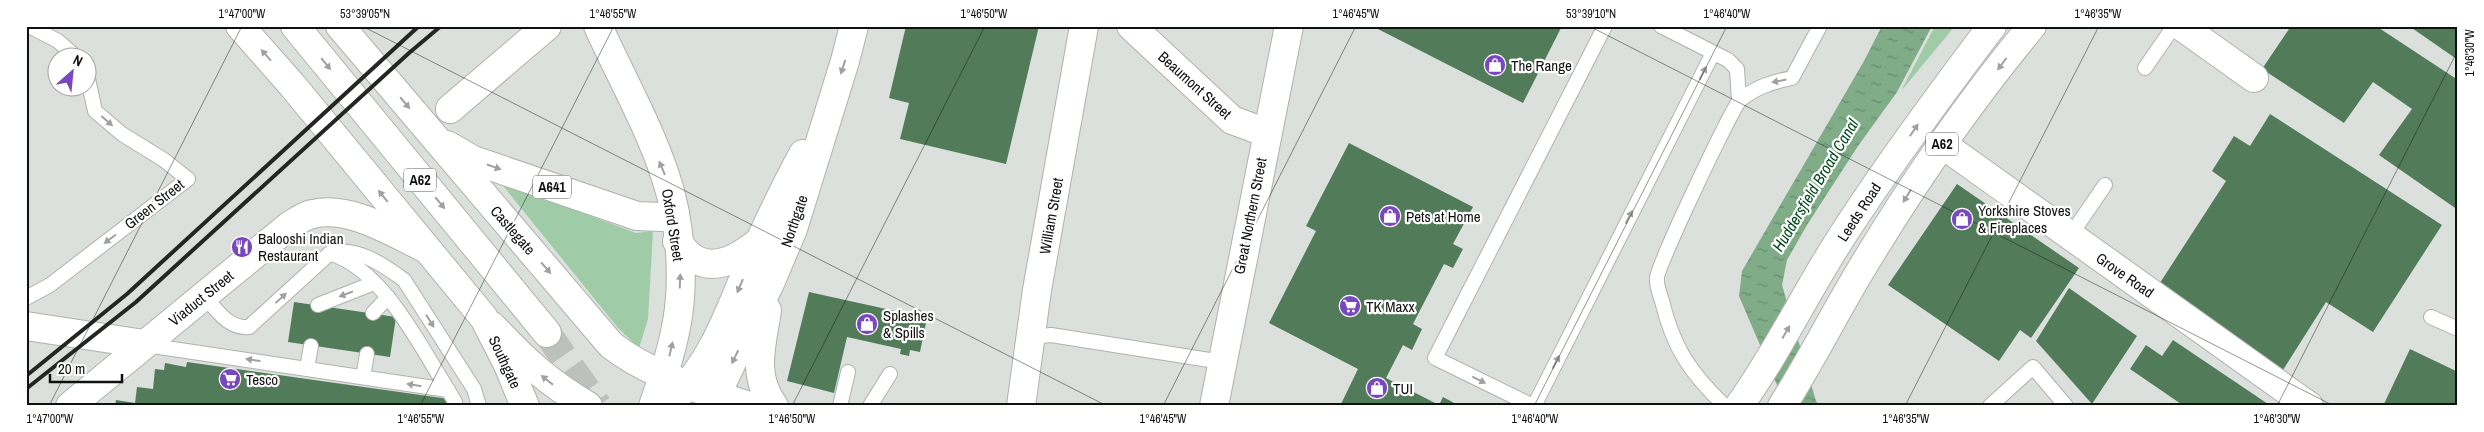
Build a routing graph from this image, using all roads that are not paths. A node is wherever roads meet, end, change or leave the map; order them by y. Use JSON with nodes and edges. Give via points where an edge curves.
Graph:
{"nodes":[{"id":1,"x":29,"y":26,"type":"edge"},
{"id":2,"x":240,"y":26,"type":"edge"},
{"id":3,"x":294,"y":26,"type":"edge"},
{"id":4,"x":340,"y":26,"type":"edge"},
{"id":5,"x":548,"y":26,"type":"edge"},
{"id":6,"x":598,"y":26,"type":"edge"},
{"id":7,"x":854,"y":26,"type":"edge"},
{"id":8,"x":1084,"y":26,"type":"edge"},
{"id":9,"x":1131,"y":26,"type":"edge"},
{"id":10,"x":1289,"y":26,"type":"edge"},
{"id":11,"x":1605,"y":26,"type":"edge"},
{"id":12,"x":1661,"y":26,"type":"edge"},
{"id":13,"x":1820,"y":26,"type":"edge"},
{"id":14,"x":1992,"y":26,"type":"edge"},
{"id":15,"x":2032,"y":26,"type":"edge"},
{"id":16,"x":2174,"y":26,"type":"edge"},
{"id":17,"x":2181,"y":26,"type":"edge"},
{"id":18,"x":66,"y":48,"type":"edge"},
{"id":19,"x":1713,"y":53,"type":"junction"},
{"id":20,"x":2145,"y":68,"type":"dead end"},
{"id":21,"x":2254,"y":78,"type":"dead end"},
{"id":22,"x":92,"y":98,"type":"edge"},
{"id":23,"x":1739,"y":101,"type":"junction"},
{"id":24,"x":830,"y":107,"type":"junction"},
{"id":25,"x":450,"y":108,"type":"dead end"},
{"id":26,"x":1266,"y":133,"type":"junction"},
{"id":27,"x":435,"y":138,"type":"junction"},
{"id":28,"x":1942,"y":144,"type":"junction"},
{"id":29,"x":2105,"y":185,"type":"dead end"},
{"id":30,"x":674,"y":214,"type":"junction"},
{"id":31,"x":2070,"y":236,"type":"junction"},
{"id":32,"x":678,"y":241,"type":"junction"},
{"id":33,"x":760,"y":241,"type":"junction"},
{"id":34,"x":425,"y":248,"type":"junction"},
{"id":35,"x":330,"y":253,"type":"junction"},
{"id":36,"x":771,"y":281,"type":"junction"},
{"id":37,"x":374,"y":283,"type":"junction"},
{"id":38,"x":204,"y":296,"type":"junction"},
{"id":39,"x":388,"y":297,"type":"junction"},
{"id":40,"x":26,"y":298,"type":"edge"},
{"id":41,"x":318,"y":305,"type":"dead end"},
{"id":42,"x":373,"y":313,"type":"dead end"},
{"id":43,"x":2431,"y":317,"type":"dead end"},
{"id":44,"x":484,"y":318,"type":"junction"},
{"id":45,"x":26,"y":326,"type":"edge"},
{"id":46,"x":2458,"y":329,"type":"edge"},
{"id":47,"x":547,"y":332,"type":"tunnel mouth"},
{"id":48,"x":1031,"y":337,"type":"junction"},
{"id":49,"x":144,"y":344,"type":"junction"},
{"id":50,"x":311,"y":346,"type":"dead end"},
{"id":51,"x":366,"y":354,"type":"dead end"},
{"id":52,"x":1222,"y":362,"type":"junction"},
{"id":53,"x":307,"y":368,"type":"junction"},
{"id":54,"x":848,"y":372,"type":"dead end"},
{"id":55,"x":890,"y":374,"type":"dead end"},
{"id":56,"x":363,"y":377,"type":"junction"},
{"id":57,"x":676,"y":381,"type":"junction"},
{"id":58,"x":713,"y":400,"type":"edge"},
{"id":59,"x":1782,"y":405,"type":"edge"},
{"id":60,"x":70,"y":406,"type":"edge"},
{"id":61,"x":478,"y":406,"type":"edge"},
{"id":62,"x":525,"y":406,"type":"edge"},
{"id":63,"x":588,"y":406,"type":"edge"},
{"id":64,"x":653,"y":406,"type":"edge"},
{"id":65,"x":666,"y":406,"type":"edge"},
{"id":66,"x":750,"y":406,"type":"edge"},
{"id":67,"x":774,"y":406,"type":"edge"},
{"id":68,"x":840,"y":406,"type":"edge"},
{"id":69,"x":870,"y":406,"type":"edge"},
{"id":70,"x":1021,"y":406,"type":"edge"},
{"id":71,"x":1214,"y":406,"type":"edge"},
{"id":72,"x":1533,"y":406,"type":"edge"},
{"id":73,"x":1725,"y":406,"type":"edge"},
{"id":74,"x":1739,"y":406,"type":"edge"},
{"id":75,"x":1990,"y":406,"type":"edge"},
{"id":76,"x":2066,"y":406,"type":"edge"},
{"id":77,"x":2309,"y":406,"type":"edge"}],
"edges":[{"from":1,"to":18,"type":"lane"},
{"from":34,"to":2,"type":"main road","number":"A62","one_way":true},
{"from":3,"to":47,"type":"main road","number":"A62","one_way":true},
{"from":4,"to":27,"type":"main road","name":"Castlegate","number":"A62","one_way":true},
{"from":5,"to":25,"type":"main road"},
{"from":30,"to":6,"type":"main road","name":"Oxford Street","one_way":true,"via":[[665,176]]},
{"from":7,"to":24,"type":"main road","name":"Northgate","one_way":true},
{"from":8,"to":48,"type":"main road","name":"William Street"},
{"from":9,"to":26,"type":"main road","name":"Beaumont Street","via":[[1232,120]]},
{"from":10,"to":26,"type":"main road","name":"Great Northern Street"},
{"from":11,"to":72,"type":"lane","one_way":true,"via":[[1435,358]]},
{"from":12,"to":19,"type":"lane"},
{"from":13,"to":23,"type":"lane","one_way":true,"via":[[1792,78],[1766,83]]},
{"from":74,"to":14,"type":"main road","name":"Leeds Road","number":"A62","one_way":true,"via":[[1761,375],[1847,228],[1931,105]]},
{"from":15,"to":28,"type":"main road","number":"A62","one_way":true},
{"from":16,"to":20,"type":"lane"},
{"from":17,"to":21,"type":"main road"},
{"from":19,"to":23,"type":"lane","via":[[1737,69]]},
{"from":72,"to":19,"type":"lane","one_way":true},
{"from":22,"to":40,"type":"lane","name":"Green Street","one_way":true,"via":[[95,111],[122,134],[188,179],[50,285]]},
{"from":23,"to":73,"type":"lane","via":[[1667,248],[1657,278],[1669,328],[1680,354]]},
{"from":24,"to":33,"type":"main road","via":[[778,199]]},
{"from":24,"to":36,"type":"main road","name":"Northgate","via":[[793,229]]},
{"from":26,"to":52,"type":"main road","name":"Great Northern Street"},
{"from":27,"to":30,"type":"main road","number":"A641","one_way":true,"via":[[473,160],[637,216]]},
{"from":27,"to":57,"type":"main road","name":"Castlegate","number":"A62","one_way":true,"via":[[611,345]]},
{"from":28,"to":31,"type":"main road","name":"Grove Road"},
{"from":28,"to":59,"type":"main road","number":"A62","one_way":true,"via":[[1862,269]]},
{"from":29,"to":31,"type":"lane"},
{"from":30,"to":32,"type":"main road","name":"Oxford Street"},
{"from":31,"to":77,"type":"main road","name":"Grove Road"},
{"from":32,"to":33,"type":"main road","via":[[692,258],[716,265],[737,257]]},
{"from":57,"to":32,"type":"main road","name":"Oxford Street","one_way":true},
{"from":33,"to":57,"type":"main road","one_way":true,"via":[[719,336]]},
{"from":34,"to":38,"type":"main road","name":"Viaduct Street","via":[[355,217],[332,212],[312,214],[289,226]]},
{"from":34,"to":44,"type":"main road","number":"A62"},
{"from":35,"to":37,"type":"lane","via":[[346,258]]},
{"from":38,"to":35,"type":"lane","one_way":true,"via":[[231,325],[249,327]]},
{"from":35,"to":61,"type":"lane","one_way":true,"via":[[350,251],[388,268],[404,280],[474,389]]},
{"from":36,"to":58,"type":"main road","name":"Northgate","one_way":true},
{"from":36,"to":67,"type":"main road","via":[[758,368]]},
{"from":37,"to":39,"type":"lane"},
{"from":37,"to":41,"type":"lane","one_way":true},
{"from":38,"to":49,"type":"main road","name":"Viaduct Street"},
{"from":39,"to":42,"type":"lane"},
{"from":39,"to":56,"type":"lane","one_way":true,"via":[[452,396]]},
{"from":43,"to":46,"type":"lane"},
{"from":44,"to":62,"type":"main road","name":"Southgate","number":"A62"},
{"from":63,"to":44,"type":"main road","number":"A62","one_way":true,"via":[[530,367]]},
{"from":45,"to":49,"type":"main road"},
{"from":48,"to":52,"type":"lane","via":[[1051,335]]},
{"from":48,"to":70,"type":"main road","name":"William Street"},
{"from":53,"to":49,"type":"lane","one_way":true},
{"from":49,"to":60,"type":"main road","name":"Viaduct Street"},
{"from":50,"to":53,"type":"lane"},
{"from":51,"to":56,"type":"lane"},
{"from":52,"to":71,"type":"main road","name":"Great Northern Street"},
{"from":53,"to":56,"type":"lane"},
{"from":54,"to":68,"type":"lane"},
{"from":55,"to":69,"type":"lane"},
{"from":57,"to":58,"type":"main road","name":"Castlegate","number":"A62"},
{"from":57,"to":64,"type":"main road","name":"Oxford Street"},
{"from":57,"to":65,"type":"main road"},
{"from":58,"to":66,"type":"main road","name":"Castlegate"},
{"from":75,"to":76,"type":"lane","via":[[2033,367]]}]}
